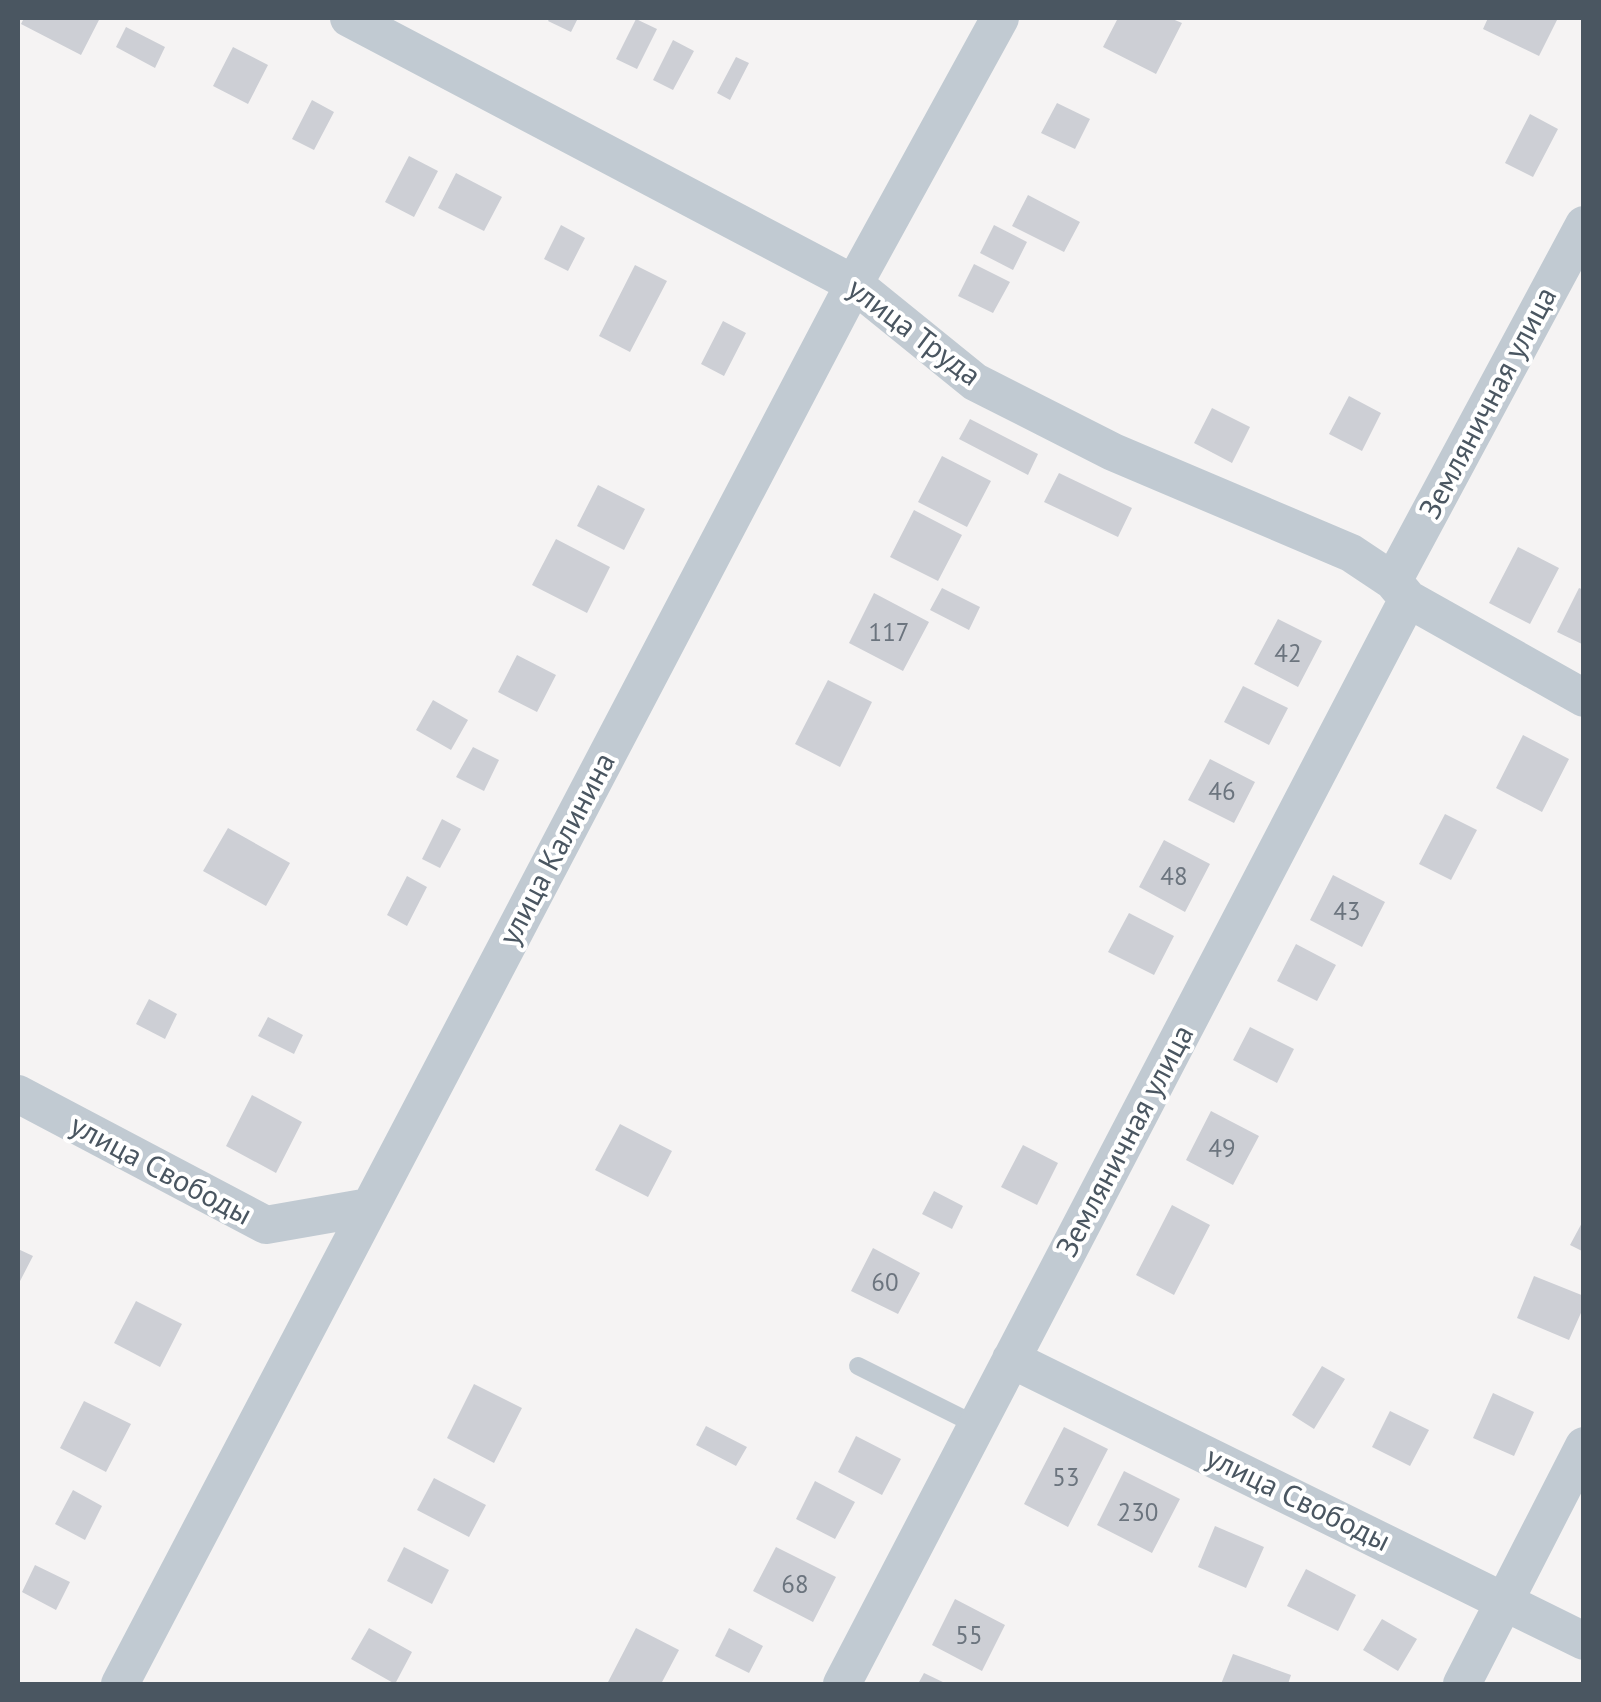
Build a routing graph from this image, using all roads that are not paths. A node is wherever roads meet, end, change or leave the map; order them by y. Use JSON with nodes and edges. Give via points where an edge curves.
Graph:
{"nodes":[{"id":1,"x":350,"y":18,"type":"edge"},
{"id":2,"x":1000,"y":18,"type":"edge"},
{"id":3,"x":1584,"y":225,"type":"edge"},
{"id":4,"x":854,"y":284,"type":"junction"},
{"id":5,"x":1400,"y":590,"type":"junction"},
{"id":6,"x":1584,"y":698,"type":"edge"},
{"id":7,"x":18,"y":1094,"type":"edge"},
{"id":8,"x":368,"y":1207,"type":"junction"},
{"id":9,"x":1011,"y":1359,"type":"junction"},
{"id":10,"x":858,"y":1366,"type":"dead end"},
{"id":11,"x":976,"y":1426,"type":"junction"},
{"id":12,"x":1584,"y":1446,"type":"edge"},
{"id":13,"x":1506,"y":1602,"type":"junction"},
{"id":14,"x":1584,"y":1641,"type":"edge"},
{"id":15,"x":120,"y":1684,"type":"edge"},
{"id":16,"x":842,"y":1684,"type":"edge"},
{"id":17,"x":1462,"y":1684,"type":"edge"}],
"edges":[{"from":1,"to":4,"type":"street","name":"улица Труда"},
{"from":2,"to":4,"type":"street","name":"улица Калинина"},
{"from":3,"to":5,"type":"street","name":"Земляничная улица"},
{"from":4,"to":5,"type":"street","name":"улица Труда","via":[[975,382],[1114,452],[1351,554]]},
{"from":4,"to":8,"type":"street","name":"улица Калинина"},
{"from":5,"to":6,"type":"street","name":"улица Труда"},
{"from":5,"to":9,"type":"street","name":"Земляничная улица"},
{"from":7,"to":8,"type":"street","name":"улица Свободы","via":[[266,1225]]},
{"from":8,"to":15,"type":"street","name":"улица Калинина"},
{"from":9,"to":11,"type":"street","name":"Земляничная улица"},
{"from":9,"to":13,"type":"street","name":"улица Свободы"},
{"from":10,"to":11,"type":"lane"},
{"from":11,"to":16,"type":"street","name":"Земляничная улица"},
{"from":12,"to":13,"type":"street"},
{"from":13,"to":14,"type":"street","name":"улица Свободы"},
{"from":13,"to":17,"type":"street"}]}
